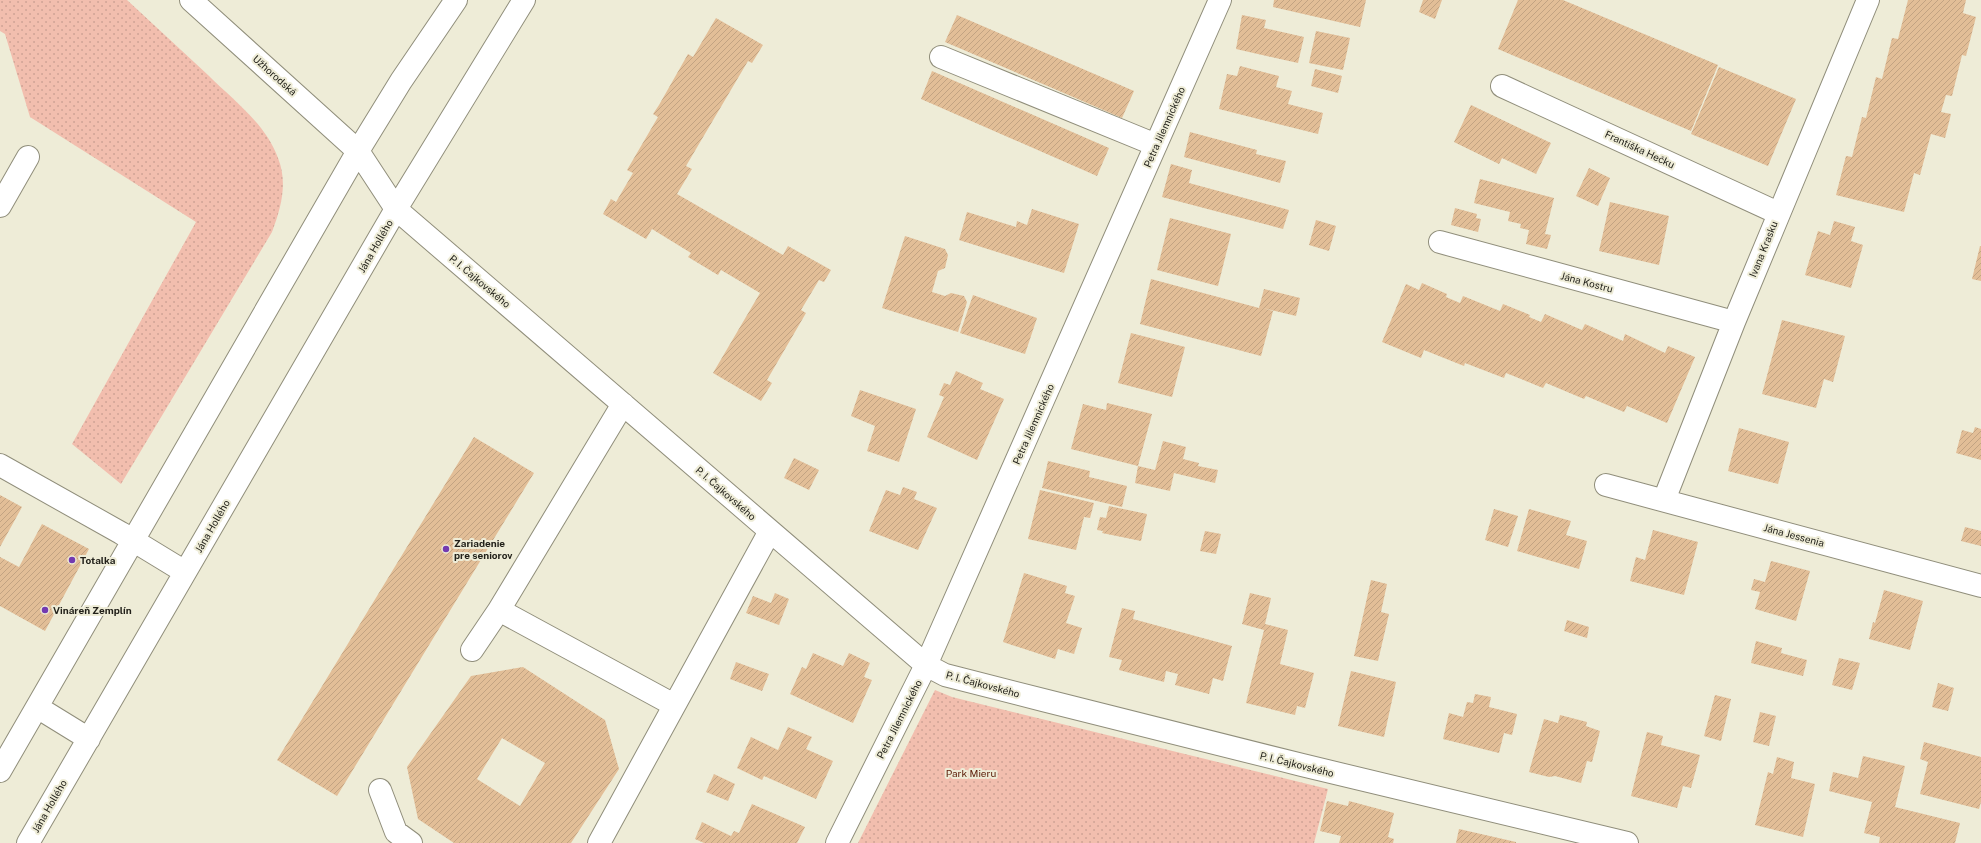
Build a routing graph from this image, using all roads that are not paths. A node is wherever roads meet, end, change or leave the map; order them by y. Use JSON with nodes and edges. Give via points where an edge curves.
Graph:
{"nodes":[{"id":1,"x":191,"y":0,"type":"edge"},
{"id":2,"x":456,"y":0,"type":"edge"},
{"id":3,"x":524,"y":0,"type":"edge"},
{"id":4,"x":1220,"y":0,"type":"edge"},
{"id":5,"x":1868,"y":0,"type":"edge"},
{"id":6,"x":941,"y":57,"type":"dead end"},
{"id":7,"x":1502,"y":86,"type":"dead end"},
{"id":8,"x":1156,"y":145,"type":"junction"},
{"id":9,"x":358,"y":151,"type":"junction"},
{"id":10,"x":28,"y":157,"type":"dead end"},
{"id":11,"x":0,"y":206,"type":"edge"},
{"id":12,"x":396,"y":209,"type":"junction"},
{"id":13,"x":1778,"y":213,"type":"junction"},
{"id":14,"x":1440,"y":242,"type":"dead end"},
{"id":15,"x":1734,"y":322,"type":"junction"},
{"id":16,"x":623,"y":404,"type":"junction"},
{"id":17,"x":0,"y":465,"type":"edge"},
{"id":18,"x":1606,"y":485,"type":"dead end"},
{"id":19,"x":1664,"y":500,"type":"junction"},
{"id":20,"x":770,"y":531,"type":"junction"},
{"id":21,"x":132,"y":540,"type":"junction"},
{"id":22,"x":185,"y":572,"type":"junction"},
{"id":23,"x":1981,"y":586,"type":"edge"},
{"id":24,"x":499,"y":610,"type":"junction"},
{"id":25,"x":472,"y":650,"type":"dead end"},
{"id":26,"x":926,"y":665,"type":"junction"},
{"id":27,"x":674,"y":706,"type":"junction"},
{"id":28,"x":37,"y":707,"type":"junction"},
{"id":29,"x":89,"y":739,"type":"junction"},
{"id":30,"x":0,"y":771,"type":"edge"},
{"id":31,"x":380,"y":790,"type":"dead end"},
{"id":32,"x":28,"y":843,"type":"edge"},
{"id":33,"x":411,"y":843,"type":"edge"},
{"id":34,"x":599,"y":843,"type":"edge"},
{"id":35,"x":837,"y":843,"type":"edge"},
{"id":36,"x":1627,"y":843,"type":"edge"}],
"edges":[{"from":1,"to":9,"type":"street","name":"Užhorodská"},
{"from":2,"to":9,"type":"street","via":[[401,81]]},
{"from":3,"to":12,"type":"street","name":"Jána Hollého"},
{"from":4,"to":8,"type":"street","name":"Petra Jilemnického"},
{"from":5,"to":13,"type":"street","name":"Ivana Krasku"},
{"from":6,"to":8,"type":"street"},
{"from":7,"to":13,"type":"street","name":"Františka Hečku"},
{"from":8,"to":26,"type":"street","name":"Petra Jilemnického"},
{"from":9,"to":12,"type":"street","name":"Jána Hollého"},
{"from":9,"to":21,"type":"street"},
{"from":10,"to":11,"type":"street"},
{"from":12,"to":16,"type":"street","name":"P. I. Čajkovského"},
{"from":12,"to":22,"type":"street","name":"Jána Hollého"},
{"from":13,"to":15,"type":"street","name":"Ivana Krasku"},
{"from":14,"to":15,"type":"street","name":"Jána Kostru"},
{"from":15,"to":19,"type":"street","name":"Ivana Krasku"},
{"from":16,"to":20,"type":"street","name":"P. I. Čajkovského"},
{"from":16,"to":24,"type":"street"},
{"from":17,"to":21,"type":"street"},
{"from":18,"to":19,"type":"street","name":"Jána Jessenia"},
{"from":19,"to":23,"type":"street","name":"Jána Jessenia"},
{"from":20,"to":26,"type":"street","name":"P. I. Čajkovského"},
{"from":20,"to":27,"type":"street"},
{"from":21,"to":22,"type":"street"},
{"from":21,"to":28,"type":"street"},
{"from":22,"to":29,"type":"street","name":"Jána Hollého"},
{"from":24,"to":25,"type":"street"},
{"from":24,"to":27,"type":"street"},
{"from":26,"to":35,"type":"street","name":"Petra Jilemnického"},
{"from":26,"to":36,"type":"street","name":"P. I. Čajkovského","via":[[945,675],[1043,700]]},
{"from":27,"to":34,"type":"street"},
{"from":28,"to":29,"type":"street"},
{"from":28,"to":30,"type":"street"},
{"from":29,"to":32,"type":"street","name":"Jána Hollého"},
{"from":31,"to":33,"type":"street","via":[[396,832]]}]}
